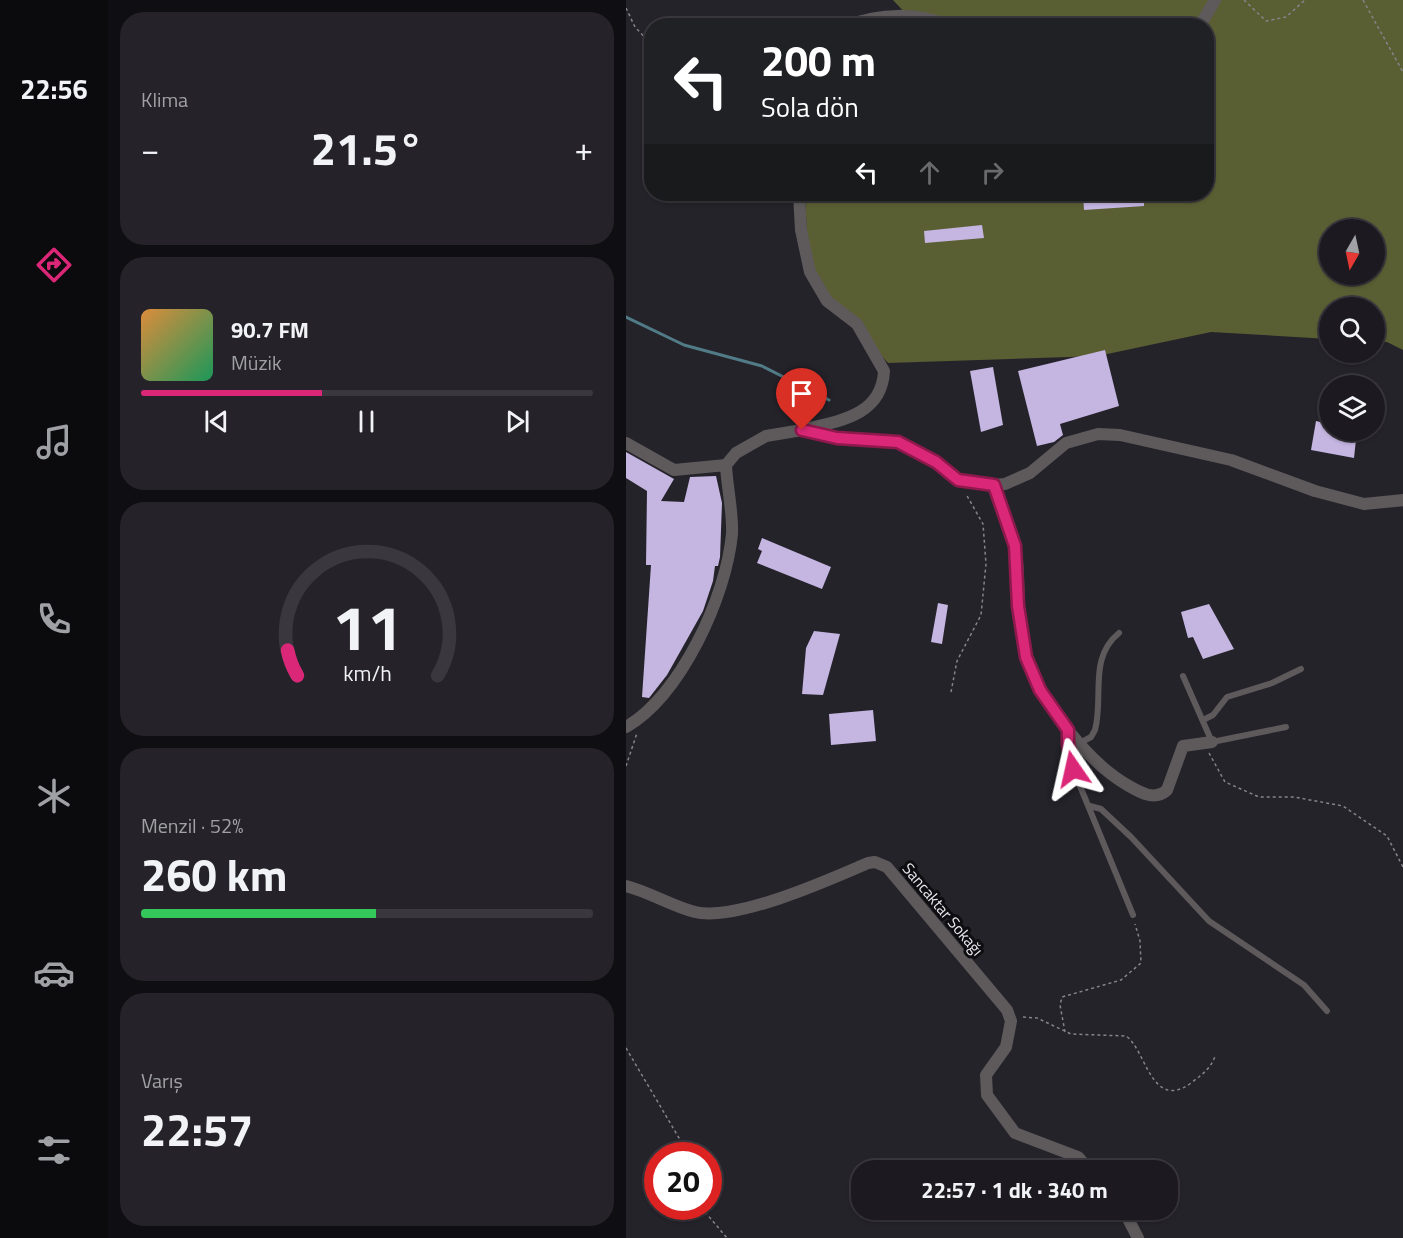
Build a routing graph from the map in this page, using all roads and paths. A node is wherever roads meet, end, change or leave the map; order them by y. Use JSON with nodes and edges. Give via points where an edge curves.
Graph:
{"nodes":[{"id":1,"x":1215,"y":0,"type":"edge"},
{"id":2,"x":1244,"y":0,"type":"edge"},
{"id":3,"x":1305,"y":0,"type":"edge"},
{"id":4,"x":1363,"y":0,"type":"edge"},
{"id":5,"x":626,"y":8,"type":"edge"},
{"id":6,"x":884,"y":18,"type":"edge"},
{"id":7,"x":930,"y":18,"type":"edge"},
{"id":8,"x":1205,"y":18,"type":"edge"},
{"id":9,"x":644,"y":37,"type":"edge"},
{"id":10,"x":1403,"y":74,"type":"edge"},
{"id":11,"x":799,"y":201,"type":"edge"},
{"id":12,"x":802,"y":430,"type":"junction"},
{"id":13,"x":626,"y":443,"type":"edge"},
{"id":14,"x":726,"y":465,"type":"junction"},
{"id":15,"x":958,"y":480,"type":"junction"},
{"id":16,"x":994,"y":485,"type":"junction"},
{"id":17,"x":1403,"y":500,"type":"edge"},
{"id":18,"x":1119,"y":633,"type":"dead end"},
{"id":19,"x":1301,"y":669,"type":"dead end"},
{"id":20,"x":1183,"y":676,"type":"dead end"},
{"id":21,"x":951,"y":692,"type":"dead end"},
{"id":22,"x":645,"y":716,"type":"junction"},
{"id":23,"x":1203,"y":720,"type":"junction"},
{"id":24,"x":626,"y":727,"type":"edge"},
{"id":25,"x":1286,"y":727,"type":"dead end"},
{"id":26,"x":1068,"y":730,"type":"junction"},
{"id":27,"x":1080,"y":743,"type":"junction"},
{"id":28,"x":1208,"y":743,"type":"junction"},
{"id":29,"x":626,"y":766,"type":"edge"},
{"id":30,"x":1090,"y":806,"type":"junction"},
{"id":31,"x":1403,"y":869,"type":"edge"},
{"id":32,"x":626,"y":886,"type":"edge"},
{"id":33,"x":1133,"y":915,"type":"joint"},
{"id":34,"x":1327,"y":1011,"type":"dead end"},
{"id":35,"x":1011,"y":1021,"type":"junction"},
{"id":36,"x":1065,"y":1033,"type":"junction"},
{"id":37,"x":626,"y":1048,"type":"edge"},
{"id":38,"x":1215,"y":1056,"type":"dead end"},
{"id":39,"x":681,"y":1142,"type":"edge"},
{"id":40,"x":1081,"y":1160,"type":"edge"},
{"id":41,"x":712,"y":1220,"type":"edge"},
{"id":42,"x":1129,"y":1220,"type":"edge"},
{"id":43,"x":727,"y":1238,"type":"edge"},
{"id":44,"x":1138,"y":1238,"type":"edge"}],
"edges":[{"from":1,"to":8,"type":"street"},
{"from":2,"to":3,"type":"path","via":[[1266,21],[1286,17]]},
{"from":4,"to":10,"type":"path"},
{"from":5,"to":9,"type":"path"},
{"from":6,"to":7,"type":"street"},
{"from":11,"to":12,"type":"street","via":[[810,272],[827,301],[857,324],[884,371],[880,396],[865,410]]},
{"from":12,"to":14,"type":"street","via":[[766,436],[736,453]]},
{"from":12,"to":15,"type":"street","via":[[837,438],[898,442],[936,462]]},
{"from":13,"to":14,"type":"street","via":[[674,470]]},
{"from":14,"to":22,"type":"street","via":[[732,533],[719,596],[700,636],[662,697]]},
{"from":15,"to":16,"type":"street"},
{"from":15,"to":21,"type":"path","via":[[983,524],[986,564],[981,615],[957,661]]},
{"from":16,"to":17,"type":"street","via":[[1030,473],[1066,443],[1098,434],[1120,435],[1231,460],[1315,491],[1364,504]]},
{"from":16,"to":26,"type":"street","via":[[1015,546],[1026,657],[1040,690]]},
{"from":18,"to":27,"type":"lane","via":[[1101,663],[1095,730]]},
{"from":19,"to":23,"type":"lane","via":[[1227,697],[1213,715]]},
{"from":20,"to":23,"type":"lane"},
{"from":22,"to":24,"type":"street"},
{"from":22,"to":29,"type":"path"},
{"from":23,"to":28,"type":"lane"},
{"from":25,"to":28,"type":"lane"},
{"from":26,"to":27,"type":"street"},
{"from":26,"to":30,"type":"lane","via":[[1070,757]]},
{"from":27,"to":28,"type":"street","via":[[1124,784],[1152,796],[1167,790],[1183,746]]},
{"from":28,"to":31,"type":"path","via":[[1225,782],[1259,797],[1294,797],[1343,806],[1387,836]]},
{"from":30,"to":33,"type":"lane"},
{"from":30,"to":34,"type":"lane","via":[[1101,809],[1131,837],[1209,921],[1304,985]]},
{"from":32,"to":35,"type":"street","name":"Sancaktar Sokağı","via":[[697,912],[717,913],[776,899],[868,863],[880,863],[1007,1010]]},
{"from":33,"to":36,"type":"path","via":[[1141,963],[1121,980],[1062,998]]},
{"from":35,"to":36,"type":"path","via":[[1034,1017]]},
{"from":35,"to":40,"type":"street","via":[[1006,1047],[986,1075],[987,1095],[1015,1133]]},
{"from":36,"to":38,"type":"path","via":[[1126,1036],[1145,1069],[1157,1083],[1170,1089],[1184,1088],[1206,1072]]},
{"from":37,"to":39,"type":"path"},
{"from":41,"to":43,"type":"path"},
{"from":42,"to":44,"type":"street"}]}
